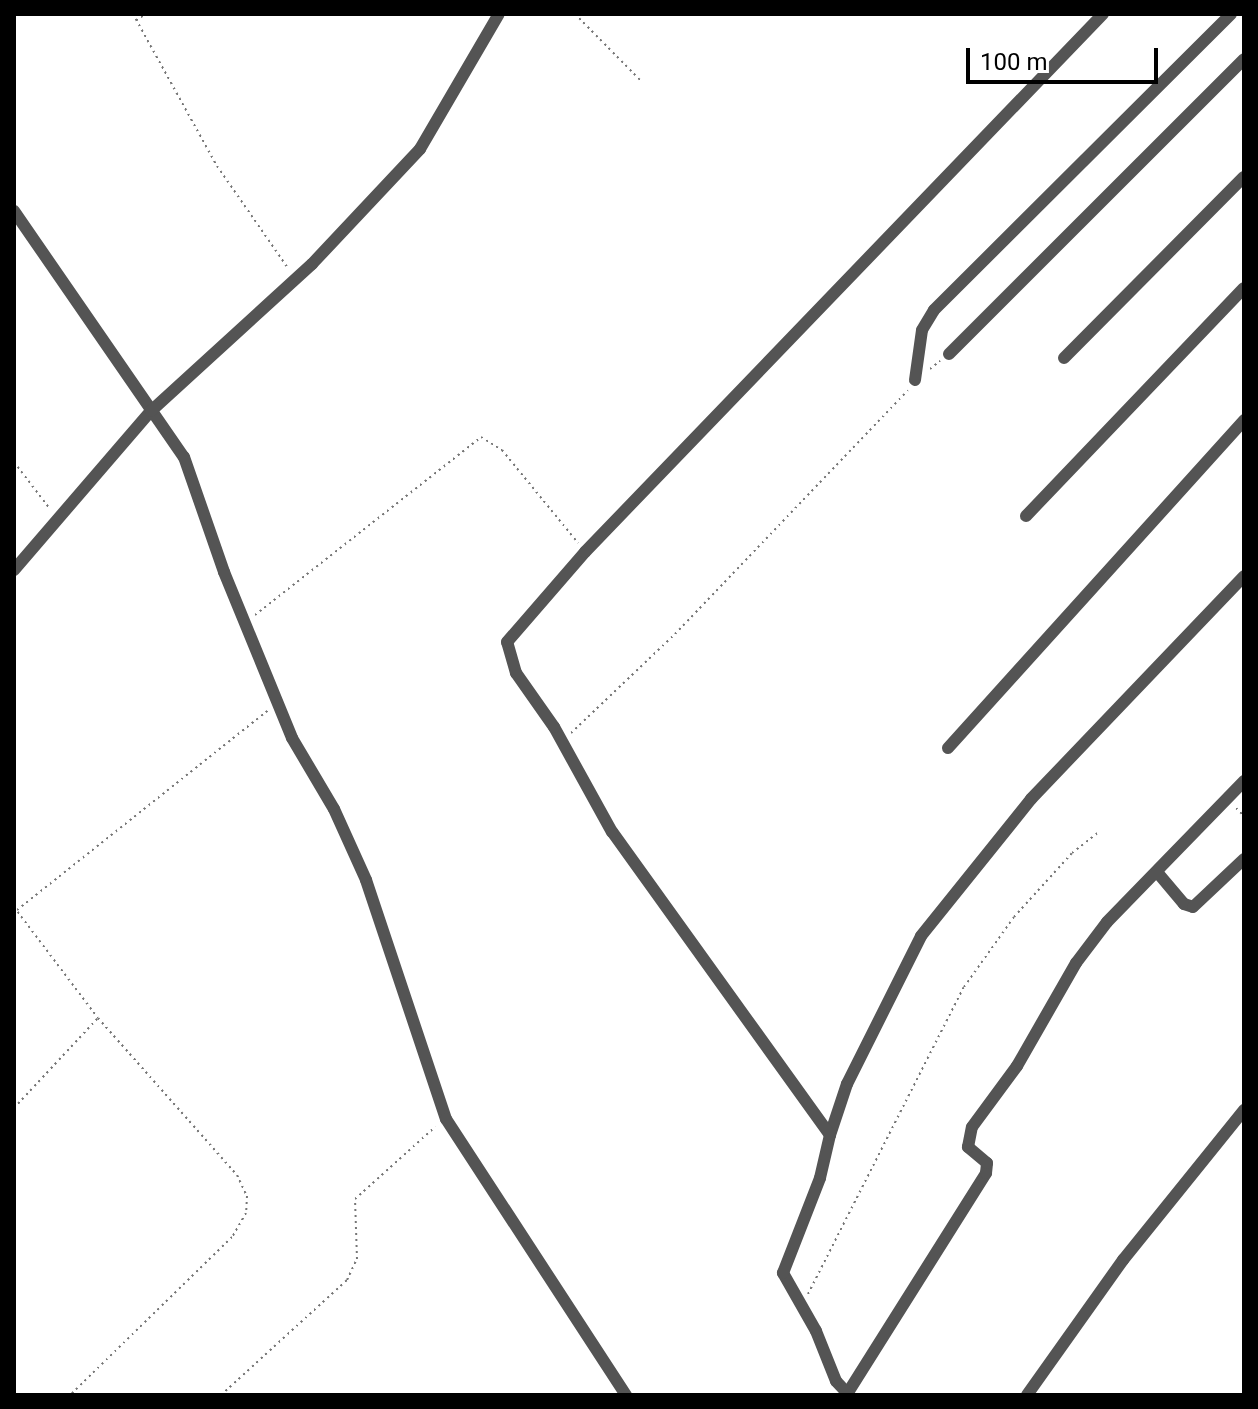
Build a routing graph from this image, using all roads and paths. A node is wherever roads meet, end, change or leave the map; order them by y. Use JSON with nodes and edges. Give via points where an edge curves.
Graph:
{"nodes":[{"id":1,"x":133,"y":14,"type":"edge"},
{"id":2,"x":146,"y":14,"type":"edge"},
{"id":3,"x":499,"y":14,"type":"edge"},
{"id":4,"x":575,"y":14,"type":"edge"},
{"id":5,"x":1103,"y":14,"type":"edge"},
{"id":6,"x":1231,"y":14,"type":"edge"},
{"id":7,"x":135,"y":21,"type":"junction"},
{"id":8,"x":1244,"y":59,"type":"edge"},
{"id":9,"x":642,"y":82,"type":"dead end"},
{"id":10,"x":1244,"y":177,"type":"edge"},
{"id":11,"x":14,"y":211,"type":"edge"},
{"id":12,"x":296,"y":279,"type":"junction"},
{"id":13,"x":1244,"y":288,"type":"edge"},
{"id":14,"x":949,"y":354,"type":"joint"},
{"id":15,"x":1064,"y":358,"type":"dead end"},
{"id":16,"x":915,"y":380,"type":"junction"},
{"id":17,"x":151,"y":411,"type":"junction"},
{"id":18,"x":1244,"y":420,"type":"edge"},
{"id":19,"x":14,"y":462,"type":"edge"},
{"id":20,"x":1026,"y":516,"type":"dead end"},
{"id":21,"x":58,"y":520,"type":"junction"},
{"id":22,"x":585,"y":552,"type":"junction"},
{"id":23,"x":14,"y":570,"type":"edge"},
{"id":24,"x":1244,"y":576,"type":"edge"},
{"id":25,"x":245,"y":623,"type":"junction"},
{"id":26,"x":278,"y":703,"type":"junction"},
{"id":27,"x":561,"y":743,"type":"junction"},
{"id":28,"x":948,"y":748,"type":"dead end"},
{"id":29,"x":1244,"y":781,"type":"edge"},
{"id":30,"x":1099,"y":832,"type":"dead end"},
{"id":31,"x":1244,"y":859,"type":"edge"},
{"id":32,"x":1157,"y":872,"type":"junction"},
{"id":33,"x":15,"y":909,"type":"edge"},
{"id":34,"x":98,"y":1018,"type":"junction"},
{"id":35,"x":14,"y":1108,"type":"edge"},
{"id":36,"x":1244,"y":1110,"type":"edge"},
{"id":37,"x":446,"y":1119,"type":"junction"},
{"id":38,"x":830,"y":1135,"type":"junction"},
{"id":39,"x":802,"y":1305,"type":"junction"},
{"id":40,"x":848,"y":1394,"type":"edge"},
{"id":41,"x":70,"y":1395,"type":"edge"},
{"id":42,"x":221,"y":1395,"type":"edge"},
{"id":43,"x":626,"y":1395,"type":"edge"},
{"id":44,"x":1027,"y":1395,"type":"edge"}],
"edges":[{"from":1,"to":7,"type":"path"},
{"from":2,"to":7,"type":"path"},
{"from":3,"to":12,"type":"street","via":[[420,149]]},
{"from":4,"to":9,"type":"path"},
{"from":5,"to":22,"type":"street"},
{"from":6,"to":16,"type":"street","via":[[934,310],[922,330]]},
{"from":7,"to":12,"type":"path","via":[[217,166]]},
{"from":8,"to":14,"type":"street"},
{"from":10,"to":15,"type":"street"},
{"from":11,"to":17,"type":"street"},
{"from":12,"to":17,"type":"street"},
{"from":13,"to":20,"type":"street"},
{"from":14,"to":16,"type":"path"},
{"from":16,"to":27,"type":"path","via":[[675,634]]},
{"from":17,"to":21,"type":"street"},
{"from":17,"to":25,"type":"street","via":[[188,465]]},
{"from":18,"to":28,"type":"street"},
{"from":19,"to":21,"type":"path"},
{"from":21,"to":23,"type":"street"},
{"from":22,"to":25,"type":"path","via":[[502,450],[481,437]]},
{"from":22,"to":27,"type":"street","via":[[515,629],[506,648]]},
{"from":24,"to":38,"type":"street","via":[[1031,799],[929,925],[893,983]]},
{"from":25,"to":26,"type":"street"},
{"from":26,"to":33,"type":"path"},
{"from":26,"to":37,"type":"street","via":[[366,880]]},
{"from":27,"to":38,"type":"street","via":[[612,832]]},
{"from":29,"to":32,"type":"street"},
{"from":30,"to":39,"type":"path","via":[[1072,853],[1014,917],[964,987]]},
{"from":31,"to":32,"type":"street","via":[[1193,907],[1184,904]]},
{"from":32,"to":40,"type":"street","via":[[1095,936],[1009,1079],[977,1117],[968,1147],[987,1163],[986,1173]]},
{"from":33,"to":34,"type":"path"},
{"from":34,"to":35,"type":"path"},
{"from":34,"to":41,"type":"path","via":[[237,1175],[247,1196],[246,1213],[232,1237]]},
{"from":36,"to":44,"type":"street","via":[[1123,1260]]},
{"from":37,"to":42,"type":"path","via":[[355,1199],[357,1259],[347,1280]]},
{"from":37,"to":43,"type":"street"},
{"from":38,"to":39,"type":"street","via":[[820,1178],[783,1268]]},
{"from":39,"to":40,"type":"street","via":[[831,1371]]}]}
